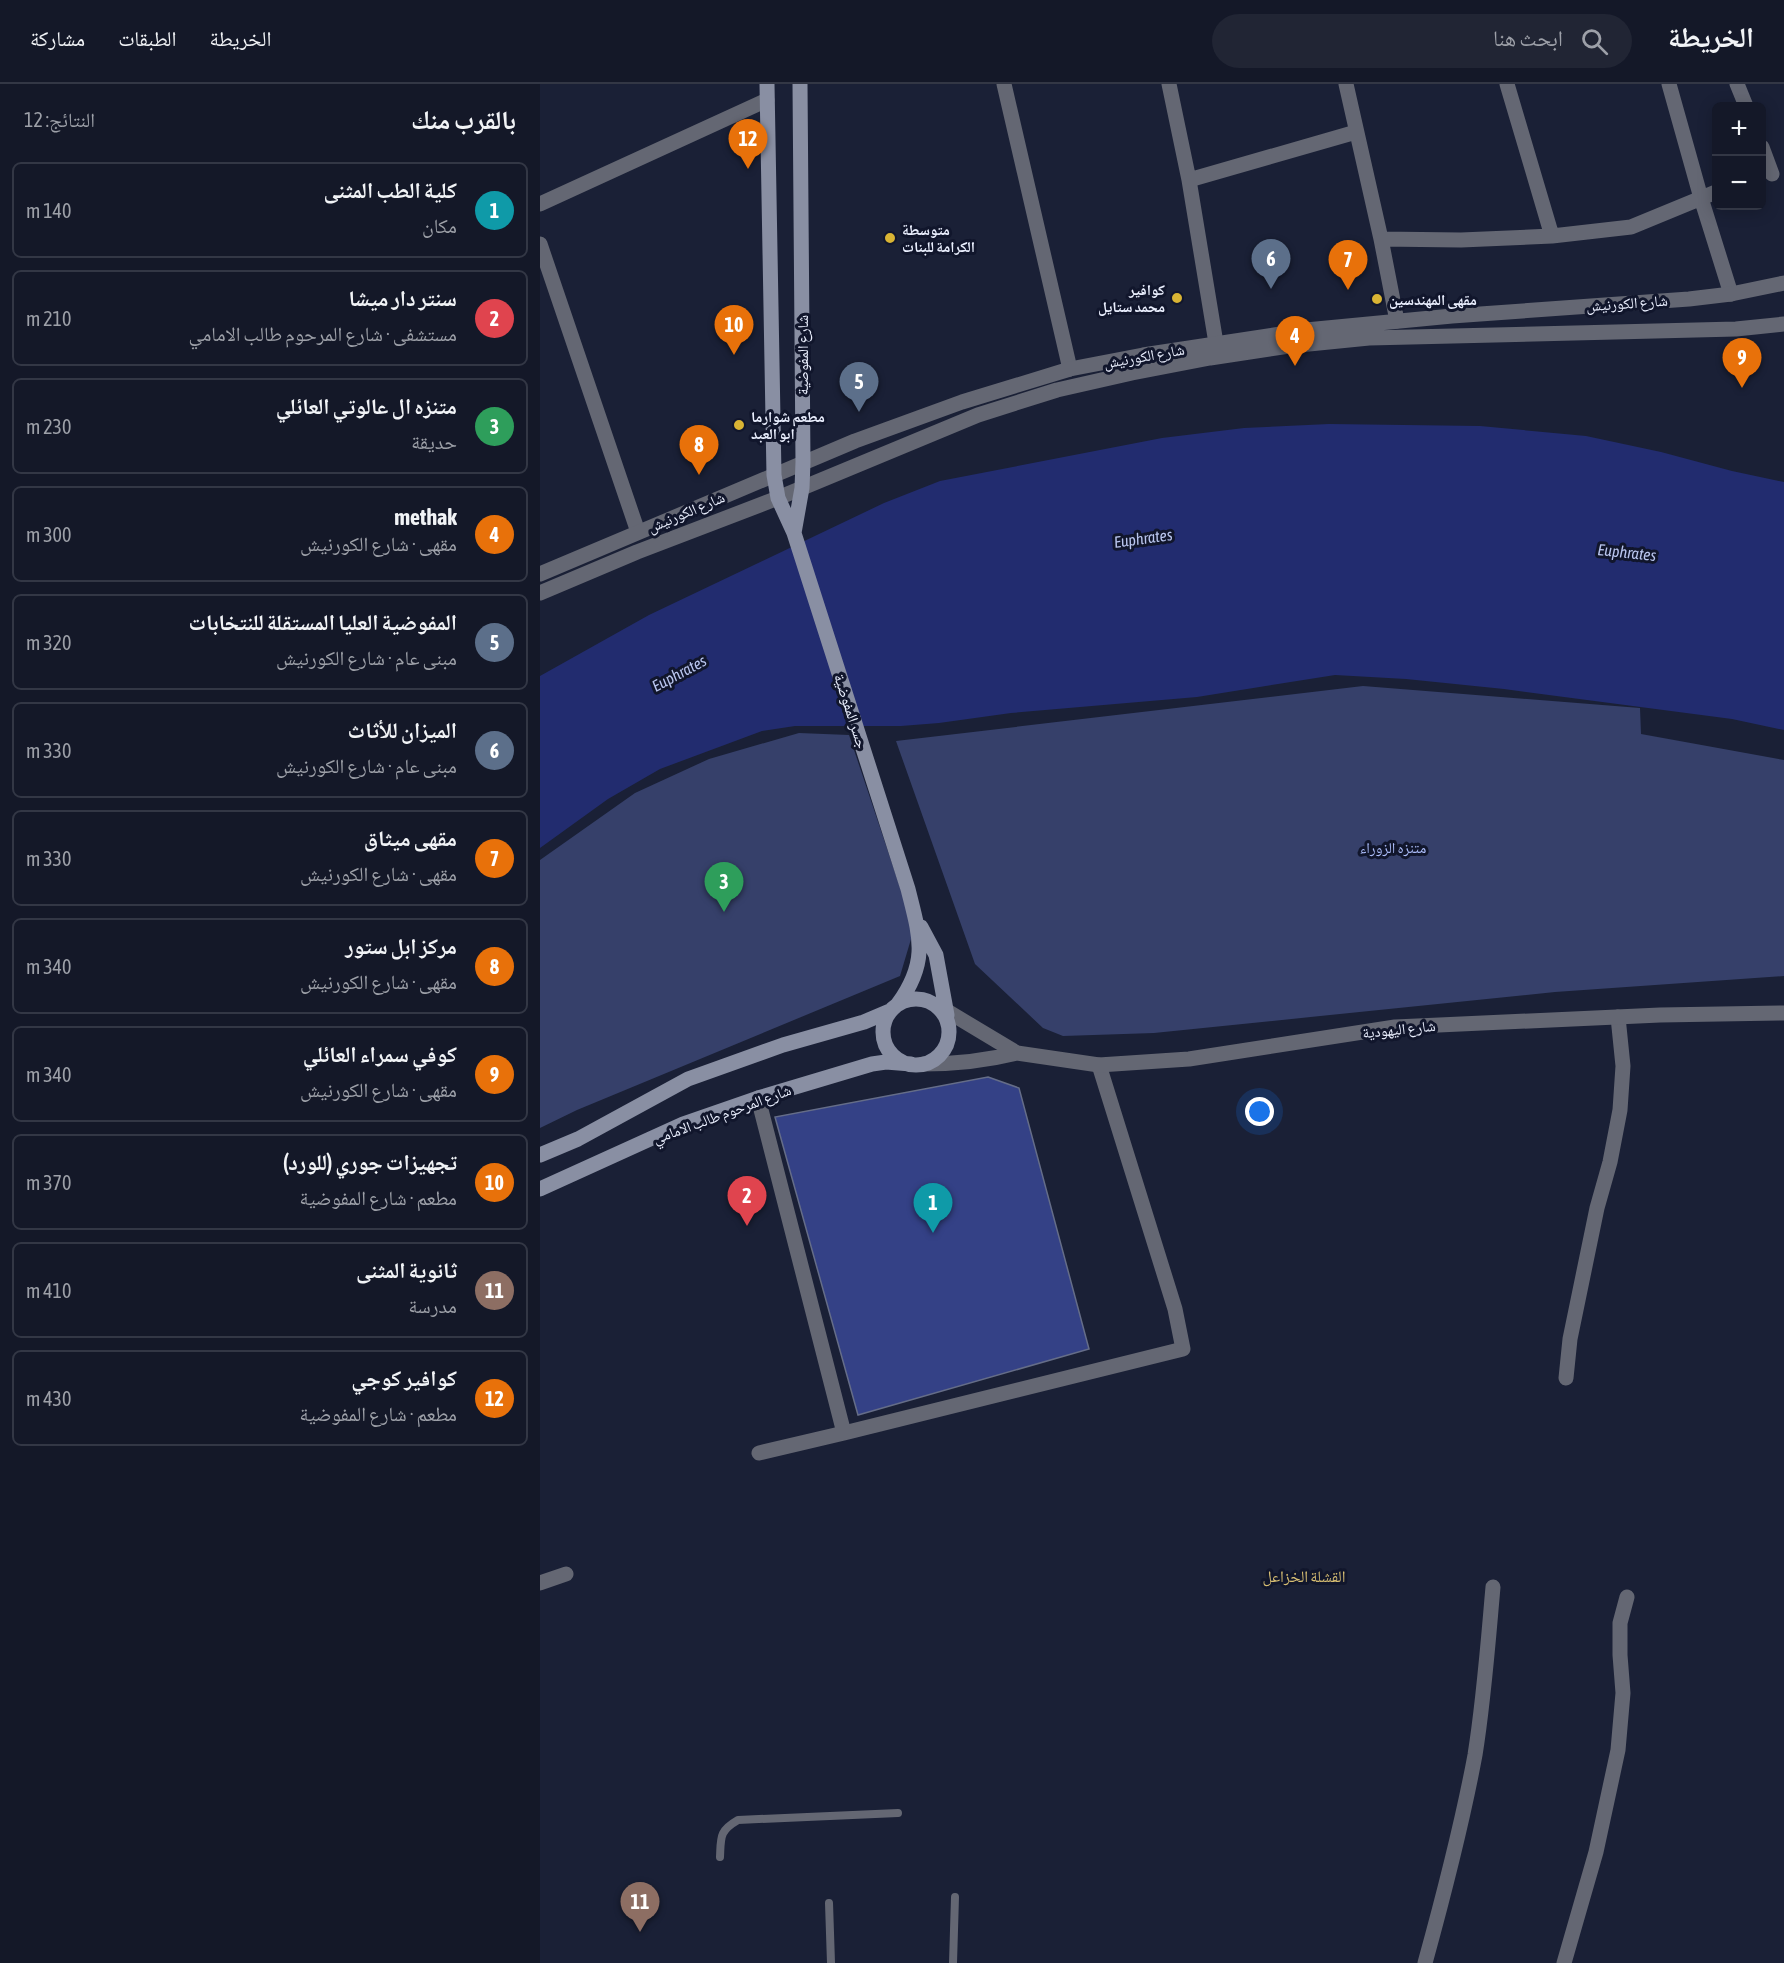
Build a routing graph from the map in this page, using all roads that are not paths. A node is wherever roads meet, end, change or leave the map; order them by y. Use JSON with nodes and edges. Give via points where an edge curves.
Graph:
{"nodes":[{"id":1,"x":766,"y":84,"type":"edge"},
{"id":2,"x":800,"y":84,"type":"edge"},
{"id":3,"x":1004,"y":84,"type":"edge"},
{"id":4,"x":1169,"y":84,"type":"edge"},
{"id":5,"x":1346,"y":84,"type":"edge"},
{"id":6,"x":1507,"y":84,"type":"edge"},
{"id":7,"x":1669,"y":84,"type":"edge"},
{"id":8,"x":1737,"y":84,"type":"edge"},
{"id":9,"x":767,"y":100,"type":"junction"},
{"id":10,"x":1744,"y":102,"type":"edge"},
{"id":11,"x":1356,"y":132,"type":"junction"},
{"id":12,"x":1765,"y":156,"type":"edge"},
{"id":13,"x":1773,"y":174,"type":"edge"},
{"id":14,"x":1189,"y":180,"type":"junction"},
{"id":15,"x":1712,"y":194,"type":"edge"},
{"id":16,"x":1701,"y":198,"type":"junction"},
{"id":17,"x":540,"y":204,"type":"edge"},
{"id":18,"x":1552,"y":236,"type":"junction"},
{"id":19,"x":1381,"y":239,"type":"junction"},
{"id":20,"x":540,"y":244,"type":"edge"},
{"id":21,"x":1784,"y":284,"type":"edge"},
{"id":22,"x":1731,"y":294,"type":"junction"},
{"id":23,"x":1548,"y":310,"type":"junction"},
{"id":24,"x":1397,"y":321,"type":"junction"},
{"id":25,"x":1784,"y":324,"type":"edge"},
{"id":26,"x":1550,"y":333,"type":"junction"},
{"id":27,"x":1216,"y":343,"type":"junction"},
{"id":28,"x":1070,"y":369,"type":"junction"},
{"id":29,"x":803,"y":462,"type":"junction"},
{"id":30,"x":774,"y":475,"type":"junction"},
{"id":31,"x":802,"y":488,"type":"junction"},
{"id":32,"x":778,"y":498,"type":"junction"},
{"id":33,"x":638,"y":532,"type":"junction"},
{"id":34,"x":794,"y":533,"type":"junction"},
{"id":35,"x":540,"y":574,"type":"edge"},
{"id":36,"x":540,"y":592,"type":"edge"},
{"id":37,"x":914,"y":913,"type":"junction"},
{"id":38,"x":894,"y":1007,"type":"junction"},
{"id":39,"x":944,"y":1013,"type":"junction"},
{"id":40,"x":1784,"y":1013,"type":"edge"},
{"id":41,"x":1618,"y":1017,"type":"junction"},
{"id":42,"x":1017,"y":1053,"type":"junction"},
{"id":43,"x":917,"y":1064,"type":"junction"},
{"id":44,"x":1098,"y":1065,"type":"junction"},
{"id":45,"x":758,"y":1098,"type":"junction"},
{"id":46,"x":540,"y":1155,"type":"edge"},
{"id":47,"x":540,"y":1189,"type":"edge"},
{"id":48,"x":1566,"y":1378,"type":"dead end"},
{"id":49,"x":844,"y":1433,"type":"junction"},
{"id":50,"x":759,"y":1453,"type":"dead end"},
{"id":51,"x":566,"y":1574,"type":"dead end"},
{"id":52,"x":540,"y":1583,"type":"edge"},
{"id":53,"x":1493,"y":1587,"type":"dead end"},
{"id":54,"x":1627,"y":1597,"type":"dead end"},
{"id":55,"x":898,"y":1813,"type":"dead end"},
{"id":56,"x":720,"y":1857,"type":"dead end"},
{"id":57,"x":955,"y":1897,"type":"dead end"},
{"id":58,"x":829,"y":1903,"type":"dead end"},
{"id":59,"x":831,"y":1963,"type":"edge"},
{"id":60,"x":953,"y":1963,"type":"edge"},
{"id":61,"x":1425,"y":1963,"type":"edge"},
{"id":62,"x":1563,"y":1963,"type":"edge"}],
"edges":[{"from":1,"to":9,"type":"main road","name":"شارع المفوضية"},
{"from":2,"to":29,"type":"main road","name":"شارع المفوضية"},
{"from":3,"to":28,"type":"street"},
{"from":4,"to":14,"type":"street"},
{"from":5,"to":11,"type":"street"},
{"from":6,"to":18,"type":"street"},
{"from":7,"to":16,"type":"street"},
{"from":8,"to":10,"type":"street"},
{"from":9,"to":17,"type":"street"},
{"from":9,"to":30,"type":"main road","name":"شارع المفوضية"},
{"from":11,"to":14,"type":"street"},
{"from":11,"to":19,"type":"street"},
{"from":12,"to":13,"type":"street"},
{"from":14,"to":27,"type":"street"},
{"from":15,"to":16,"type":"street"},
{"from":16,"to":18,"type":"street","via":[[1631,227]]},
{"from":16,"to":22,"type":"street"},
{"from":18,"to":19,"type":"street"},
{"from":19,"to":24,"type":"street"},
{"from":20,"to":33,"type":"street"},
{"from":21,"to":22,"type":"street","name":"شارع الكورنيش"},
{"from":22,"to":23,"type":"street","name":"شارع الكورنيش"},
{"from":23,"to":24,"type":"street","name":"شارع الكورنيش"},
{"from":23,"to":26,"type":"street"},
{"from":24,"to":27,"type":"street","name":"شارع الكورنيش"},
{"from":25,"to":26,"type":"street","name":"شارع الكورنيش","via":[[1736,329]]},
{"from":26,"to":31,"type":"street","name":"شارع الكورنيش","via":[[1369,338],[1289,346],[1132,373],[1003,406]]},
{"from":27,"to":28,"type":"street","name":"شارع الكورنيش"},
{"from":28,"to":29,"type":"street","name":"شارع الكورنيش","via":[[962,402]]},
{"from":29,"to":30,"type":"street","name":"شارع الكورنيش"},
{"from":29,"to":31,"type":"main road","name":"شارع المفوضية"},
{"from":30,"to":32,"type":"main road","name":"شارع المفوضية"},
{"from":30,"to":33,"type":"street","name":"شارع الكورنيش"},
{"from":31,"to":32,"type":"street","name":"شارع الكورنيش"},
{"from":31,"to":34,"type":"main road","name":"شارع المفوضية"},
{"from":32,"to":34,"type":"main road","name":"شارع المفوضية"},
{"from":32,"to":36,"type":"street","name":"شارع الكورنيش"},
{"from":33,"to":35,"type":"street","name":"شارع الكورنيش"},
{"from":34,"to":37,"type":"main road","name":"جسر المفوضية"},
{"from":37,"to":38,"type":"main road","via":[[919,960],[911,983]]},
{"from":37,"to":39,"type":"main road","via":[[936,955]]},
{"from":38,"to":39,"type":"main road","via":[[917,998],[927,1000]]},
{"from":38,"to":43,"type":"main road","via":[[885,1021],[885,1044],[900,1061]]},
{"from":38,"to":46,"type":"main road","via":[[864,1022],[783,1045],[688,1079],[579,1139]]},
{"from":39,"to":42,"type":"street"},
{"from":39,"to":43,"type":"main road","via":[[950,1034],[947,1045],[933,1061]]},
{"from":40,"to":41,"type":"street","name":"شارع اليهودية"},
{"from":41,"to":44,"type":"street","name":"شارع اليهودية","via":[[1395,1027],[1188,1059]]},
{"from":41,"to":48,"type":"street","via":[[1623,1066],[1620,1110],[1570,1339]]},
{"from":42,"to":43,"type":"street","via":[[954,1064]]},
{"from":42,"to":44,"type":"street","name":"شارع اليهودية"},
{"from":43,"to":45,"type":"main road","name":"شارع المرحوم طالب الامامي","via":[[886,1062],[858,1067]]},
{"from":44,"to":49,"type":"street","via":[[1175,1309],[1183,1349]]},
{"from":45,"to":47,"type":"main road","name":"شارع المرحوم طالب الامامي","via":[[683,1124]]},
{"from":45,"to":49,"type":"street"},
{"from":49,"to":50,"type":"street"},
{"from":51,"to":52,"type":"street"},
{"from":53,"to":61,"type":"street","via":[[1475,1754]]},
{"from":54,"to":62,"type":"street","via":[[1620,1623],[1623,1693],[1618,1750],[1596,1852]]},
{"from":55,"to":56,"type":"lane","via":[[738,1820],[726,1827]]},
{"from":57,"to":60,"type":"lane"},
{"from":58,"to":59,"type":"lane"}]}
